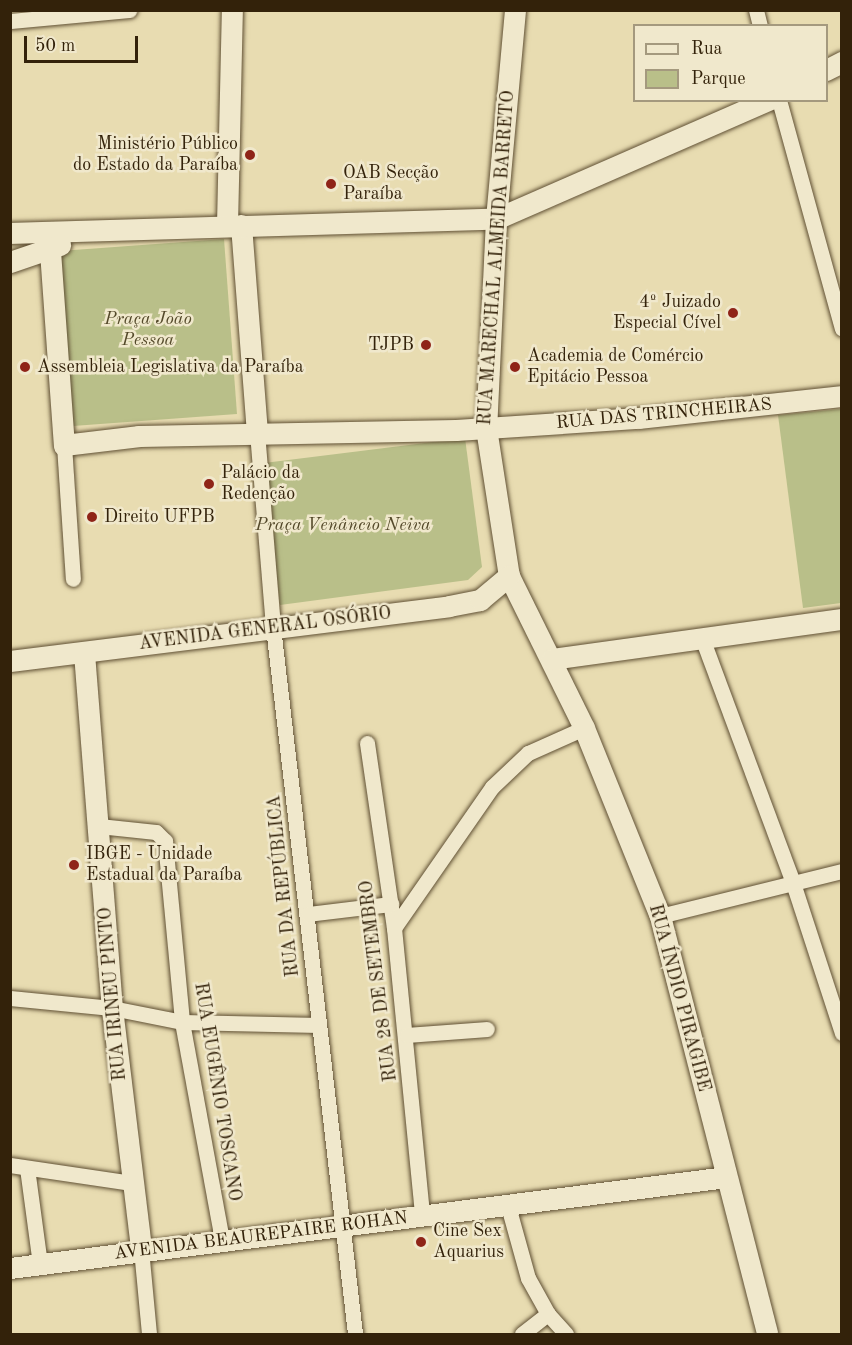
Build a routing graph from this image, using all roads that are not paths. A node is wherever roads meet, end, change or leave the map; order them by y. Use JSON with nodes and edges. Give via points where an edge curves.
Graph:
{"nodes":[{"id":1,"x":129,"y":10,"type":"edge"},
{"id":2,"x":232,"y":10,"type":"edge"},
{"id":3,"x":514,"y":10,"type":"edge"},
{"id":4,"x":10,"y":21,"type":"edge"},
{"id":5,"x":842,"y":62,"type":"edge"},
{"id":6,"x":828,"y":69,"type":"edge"},
{"id":7,"x":764,"y":102,"type":"edge"},
{"id":8,"x":780,"y":102,"type":"edge"},
{"id":9,"x":496,"y":219,"type":"junction"},
{"id":10,"x":234,"y":225,"type":"junction"},
{"id":11,"x":81,"y":232,"type":"junction"},
{"id":12,"x":10,"y":233,"type":"edge"},
{"id":13,"x":50,"y":251,"type":"junction"},
{"id":14,"x":10,"y":262,"type":"edge"},
{"id":15,"x":842,"y":328,"type":"edge"},
{"id":16,"x":842,"y":396,"type":"edge"},
{"id":17,"x":486,"y":428,"type":"junction"},
{"id":18,"x":257,"y":432,"type":"junction"},
{"id":19,"x":64,"y":445,"type":"junction"},
{"id":20,"x":509,"y":576,"type":"junction"},
{"id":21,"x":74,"y":579,"type":"dead end"},
{"id":22,"x":842,"y":618,"type":"edge"},
{"id":23,"x":273,"y":627,"type":"junction"},
{"id":24,"x":702,"y":638,"type":"junction"},
{"id":25,"x":84,"y":653,"type":"junction"},
{"id":26,"x":552,"y":659,"type":"junction"},
{"id":27,"x":10,"y":661,"type":"edge"},
{"id":28,"x":584,"y":728,"type":"junction"},
{"id":29,"x":367,"y":743,"type":"dead end"},
{"id":30,"x":99,"y":826,"type":"junction"},
{"id":31,"x":842,"y":871,"type":"edge"},
{"id":32,"x":793,"y":883,"type":"junction"},
{"id":33,"x":391,"y":904,"type":"junction"},
{"id":34,"x":308,"y":914,"type":"junction"},
{"id":35,"x":660,"y":916,"type":"junction"},
{"id":36,"x":394,"y":928,"type":"junction"},
{"id":37,"x":10,"y":998,"type":"edge"},
{"id":38,"x":112,"y":1008,"type":"junction"},
{"id":39,"x":182,"y":1022,"type":"junction"},
{"id":40,"x":318,"y":1024,"type":"junction"},
{"id":41,"x":487,"y":1029,"type":"dead end"},
{"id":42,"x":842,"y":1033,"type":"edge"},
{"id":43,"x":407,"y":1035,"type":"junction"},
{"id":44,"x":10,"y":1165,"type":"edge"},
{"id":45,"x":27,"y":1168,"type":"junction"},
{"id":46,"x":726,"y":1177,"type":"junction"},
{"id":47,"x":132,"y":1183,"type":"junction"},
{"id":48,"x":508,"y":1206,"type":"junction"},
{"id":49,"x":422,"y":1216,"type":"junction"},
{"id":50,"x":344,"y":1226,"type":"junction"},
{"id":51,"x":222,"y":1240,"type":"junction"},
{"id":52,"x":141,"y":1250,"type":"junction"},
{"id":53,"x":40,"y":1264,"type":"junction"},
{"id":54,"x":10,"y":1268,"type":"edge"},
{"id":55,"x":548,"y":1314,"type":"junction"},
{"id":56,"x":149,"y":1335,"type":"edge"},
{"id":57,"x":356,"y":1335,"type":"edge"},
{"id":58,"x":522,"y":1335,"type":"edge"},
{"id":59,"x":566,"y":1335,"type":"edge"},
{"id":60,"x":767,"y":1335,"type":"edge"}],
"edges":[{"from":1,"to":4,"type":"street"},
{"from":2,"to":10,"type":"main road"},
{"from":3,"to":9,"type":"main road","name":"RUA MARECHAL ALMEIDA BARRETO"},
{"from":5,"to":6,"type":"main road"},
{"from":7,"to":9,"type":"main road"},
{"from":8,"to":15,"type":"street"},
{"from":9,"to":10,"type":"main road"},
{"from":9,"to":17,"type":"main road","name":"RUA MARECHAL ALMEIDA BARRETO"},
{"from":10,"to":11,"type":"main road"},
{"from":10,"to":18,"type":"main road"},
{"from":11,"to":12,"type":"main road"},
{"from":11,"to":13,"type":"main road"},
{"from":13,"to":14,"type":"main road"},
{"from":13,"to":19,"type":"main road"},
{"from":16,"to":17,"type":"main road","name":"RUA DAS TRINCHEIRAS","via":[[639,418]]},
{"from":17,"to":18,"type":"main road"},
{"from":17,"to":20,"type":"main road","name":"RUA MARECHAL ALMEIDA BARRETO"},
{"from":18,"to":19,"type":"main road","via":[[139,436]]},
{"from":18,"to":23,"type":"street","name":"RUA DA REPÚBLICA"},
{"from":19,"to":21,"type":"street"},
{"from":20,"to":23,"type":"main road","name":"AVENIDA GENERAL OSÓRIO","via":[[490,595],[471,603]]},
{"from":20,"to":26,"type":"main road","name":"RUA ÍNDIO PIRAGIBE"},
{"from":22,"to":24,"type":"main road"},
{"from":23,"to":25,"type":"main road","name":"AVENIDA GENERAL OSÓRIO"},
{"from":23,"to":34,"type":"street","name":"RUA DA REPÚBLICA"},
{"from":24,"to":26,"type":"main road"},
{"from":24,"to":32,"type":"street"},
{"from":25,"to":27,"type":"main road","name":"AVENIDA GENERAL OSÓRIO"},
{"from":25,"to":30,"type":"main road","name":"RUA IRINEU PINTO"},
{"from":26,"to":28,"type":"main road","name":"RUA ÍNDIO PIRAGIBE"},
{"from":28,"to":35,"type":"main road","name":"RUA ÍNDIO PIRAGIBE"},
{"from":28,"to":36,"type":"street","via":[[528,753],[492,787]]},
{"from":29,"to":33,"type":"street","name":"RUA 28 DE SETEMBRO"},
{"from":30,"to":38,"type":"main road","name":"RUA IRINEU PINTO"},
{"from":30,"to":39,"type":"street","name":"RUA EUGÊNIO TOSCANO","via":[[156,832],[165,841]]},
{"from":31,"to":32,"type":"street"},
{"from":32,"to":35,"type":"street"},
{"from":32,"to":42,"type":"street"},
{"from":33,"to":34,"type":"street"},
{"from":33,"to":36,"type":"street","name":"RUA 28 DE SETEMBRO"},
{"from":34,"to":40,"type":"street","name":"RUA DA REPÚBLICA"},
{"from":35,"to":46,"type":"main road","name":"RUA ÍNDIO PIRAGIBE"},
{"from":36,"to":43,"type":"street","name":"RUA 28 DE SETEMBRO"},
{"from":37,"to":38,"type":"street"},
{"from":38,"to":39,"type":"street"},
{"from":38,"to":47,"type":"main road","name":"RUA IRINEU PINTO"},
{"from":39,"to":40,"type":"street"},
{"from":39,"to":51,"type":"street","name":"RUA EUGÊNIO TOSCANO"},
{"from":40,"to":50,"type":"street","name":"RUA DA REPÚBLICA"},
{"from":41,"to":43,"type":"street"},
{"from":43,"to":49,"type":"street","name":"RUA 28 DE SETEMBRO"},
{"from":44,"to":45,"type":"street"},
{"from":45,"to":47,"type":"street"},
{"from":45,"to":53,"type":"street"},
{"from":46,"to":48,"type":"main road","name":"AVENIDA BEAUREPAIRE ROHAN"},
{"from":46,"to":60,"type":"main road","name":"RUA ÍNDIO PIRAGIBE"},
{"from":47,"to":52,"type":"main road","name":"RUA IRINEU PINTO"},
{"from":48,"to":49,"type":"main road","name":"AVENIDA BEAUREPAIRE ROHAN"},
{"from":48,"to":55,"type":"street","via":[[528,1278]]},
{"from":49,"to":50,"type":"main road","name":"AVENIDA BEAUREPAIRE ROHAN"},
{"from":50,"to":51,"type":"main road","name":"AVENIDA BEAUREPAIRE ROHAN"},
{"from":50,"to":57,"type":"street","name":"RUA DA REPÚBLICA"},
{"from":51,"to":52,"type":"main road","name":"AVENIDA BEAUREPAIRE ROHAN"},
{"from":52,"to":53,"type":"main road","name":"AVENIDA BEAUREPAIRE ROHAN"},
{"from":52,"to":56,"type":"street","name":"RUA IRINEU PINTO"},
{"from":53,"to":54,"type":"main road","name":"AVENIDA BEAUREPAIRE ROHAN"},
{"from":55,"to":58,"type":"street"},
{"from":55,"to":59,"type":"street"}]}
